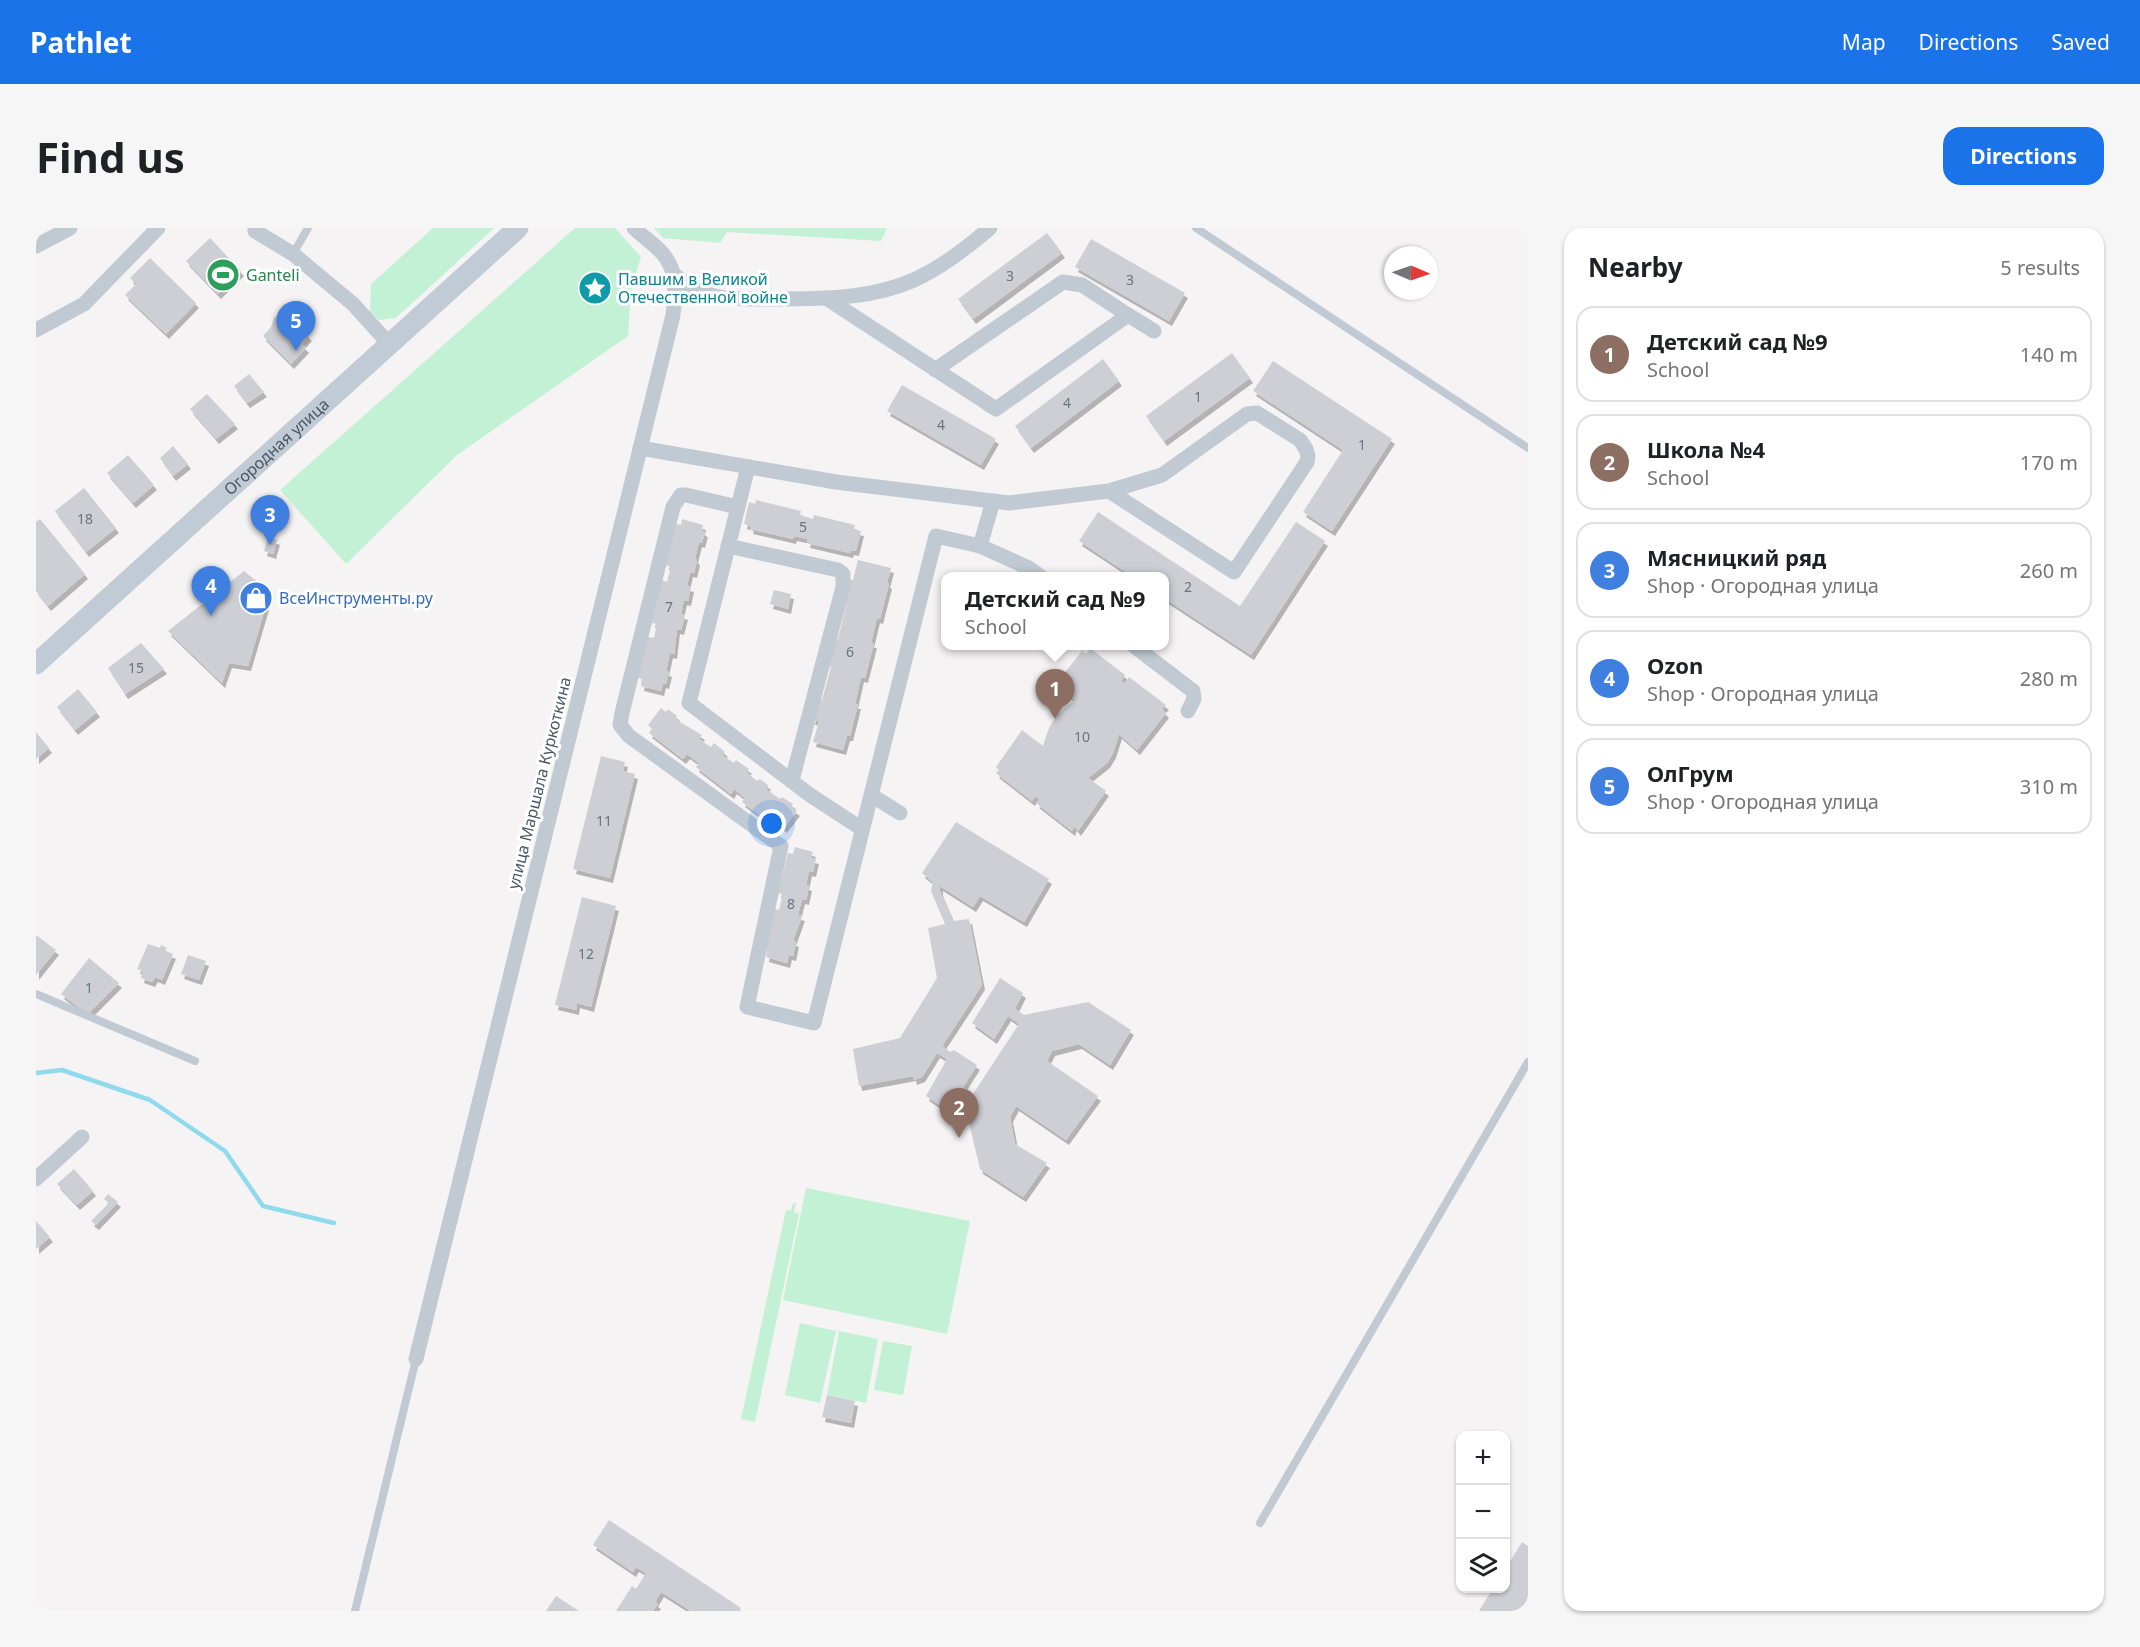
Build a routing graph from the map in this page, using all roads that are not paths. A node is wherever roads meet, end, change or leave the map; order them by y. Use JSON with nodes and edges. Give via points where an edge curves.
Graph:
{"nodes":[{"id":1,"x":69,"y":228,"type":"edge"},
{"id":2,"x":158,"y":228,"type":"edge"},
{"id":3,"x":308,"y":228,"type":"edge"},
{"id":4,"x":518,"y":228,"type":"edge"},
{"id":5,"x":634,"y":228,"type":"edge"},
{"id":6,"x":990,"y":228,"type":"edge"},
{"id":7,"x":1196,"y":228,"type":"edge"},
{"id":8,"x":253,"y":229,"type":"edge"},
{"id":9,"x":36,"y":246,"type":"edge"},
{"id":10,"x":293,"y":254,"type":"junction"},
{"id":11,"x":673,"y":273,"type":"junction"},
{"id":12,"x":826,"y":298,"type":"junction"},
{"id":13,"x":1128,"y":315,"type":"junction"},
{"id":14,"x":36,"y":330,"type":"edge"},
{"id":15,"x":1154,"y":331,"type":"dead end"},
{"id":16,"x":390,"y":345,"type":"junction"},
{"id":17,"x":935,"y":370,"type":"junction"},
{"id":18,"x":640,"y":448,"type":"junction"},
{"id":19,"x":1528,"y":448,"type":"edge"},
{"id":20,"x":748,"y":467,"type":"junction"},
{"id":21,"x":1109,"y":491,"type":"junction"},
{"id":22,"x":993,"y":501,"type":"junction"},
{"id":23,"x":738,"y":507,"type":"junction"},
{"id":24,"x":728,"y":546,"type":"junction"},
{"id":25,"x":980,"y":546,"type":"junction"},
{"id":26,"x":1034,"y":572,"type":"edge"},
{"id":27,"x":1140,"y":650,"type":"edge"},
{"id":28,"x":36,"y":664,"type":"edge"},
{"id":29,"x":1188,"y":711,"type":"dead end"},
{"id":30,"x":792,"y":780,"type":"junction"},
{"id":31,"x":871,"y":795,"type":"junction"},
{"id":32,"x":900,"y":813,"type":"dead end"},
{"id":33,"x":862,"y":829,"type":"junction"},
{"id":34,"x":36,"y":994,"type":"edge"},
{"id":35,"x":195,"y":1061,"type":"dead end"},
{"id":36,"x":1528,"y":1062,"type":"edge"},
{"id":37,"x":82,"y":1137,"type":"dead end"},
{"id":38,"x":36,"y":1179,"type":"edge"},
{"id":39,"x":416,"y":1359,"type":"joint"},
{"id":40,"x":1260,"y":1523,"type":"dead end"},
{"id":41,"x":355,"y":1611,"type":"edge"}],
"edges":[{"from":1,"to":9,"type":"street"},
{"from":2,"to":14,"type":"street","via":[[84,304]]},
{"from":3,"to":10,"type":"lane"},
{"from":4,"to":16,"type":"main road","name":"Огородная улица"},
{"from":5,"to":11,"type":"street","via":[[666,257]]},
{"from":6,"to":12,"type":"street","via":[[923,276],[870,293]]},
{"from":7,"to":19,"type":"lane"},
{"from":8,"to":10,"type":"street"},
{"from":10,"to":16,"type":"street","via":[[352,304]]},
{"from":11,"to":12,"type":"street","via":[[702,293],[724,298]]},
{"from":11,"to":18,"type":"street","name":"улица Маршала Куркоткина","via":[[673,315]]},
{"from":12,"to":17,"type":"street"},
{"from":13,"to":15,"type":"street"},
{"from":13,"to":17,"type":"street","via":[[1082,285],[1063,282]]},
{"from":13,"to":17,"type":"street","via":[[996,410]]},
{"from":16,"to":28,"type":"main road","name":"Огородная улица"},
{"from":18,"to":20,"type":"street"},
{"from":18,"to":39,"type":"street","name":"улица Маршала Куркоткина"},
{"from":20,"to":22,"type":"street"},
{"from":20,"to":23,"type":"street"},
{"from":21,"to":21,"type":"street","via":[[1234,572],[1308,456],[1299,440],[1257,413],[1247,414],[1162,475]]},
{"from":21,"to":22,"type":"street","via":[[1009,503]]},
{"from":22,"to":25,"type":"street"},
{"from":23,"to":24,"type":"street"},
{"from":23,"to":33,"type":"street","via":[[681,495],[673,507],[620,725],[628,736],[781,846],[747,1007],[814,1023]]},
{"from":24,"to":30,"type":"street","via":[[689,703]]},
{"from":24,"to":30,"type":"street","via":[[843,574],[843,587]]},
{"from":25,"to":26,"type":"street"},
{"from":25,"to":31,"type":"street","via":[[936,536]]},
{"from":27,"to":29,"type":"street","via":[[1193,692]]},
{"from":30,"to":33,"type":"street"},
{"from":31,"to":32,"type":"street"},
{"from":31,"to":33,"type":"street"},
{"from":34,"to":35,"type":"lane"},
{"from":36,"to":40,"type":"lane"},
{"from":37,"to":38,"type":"street"},
{"from":39,"to":41,"type":"lane"}]}
